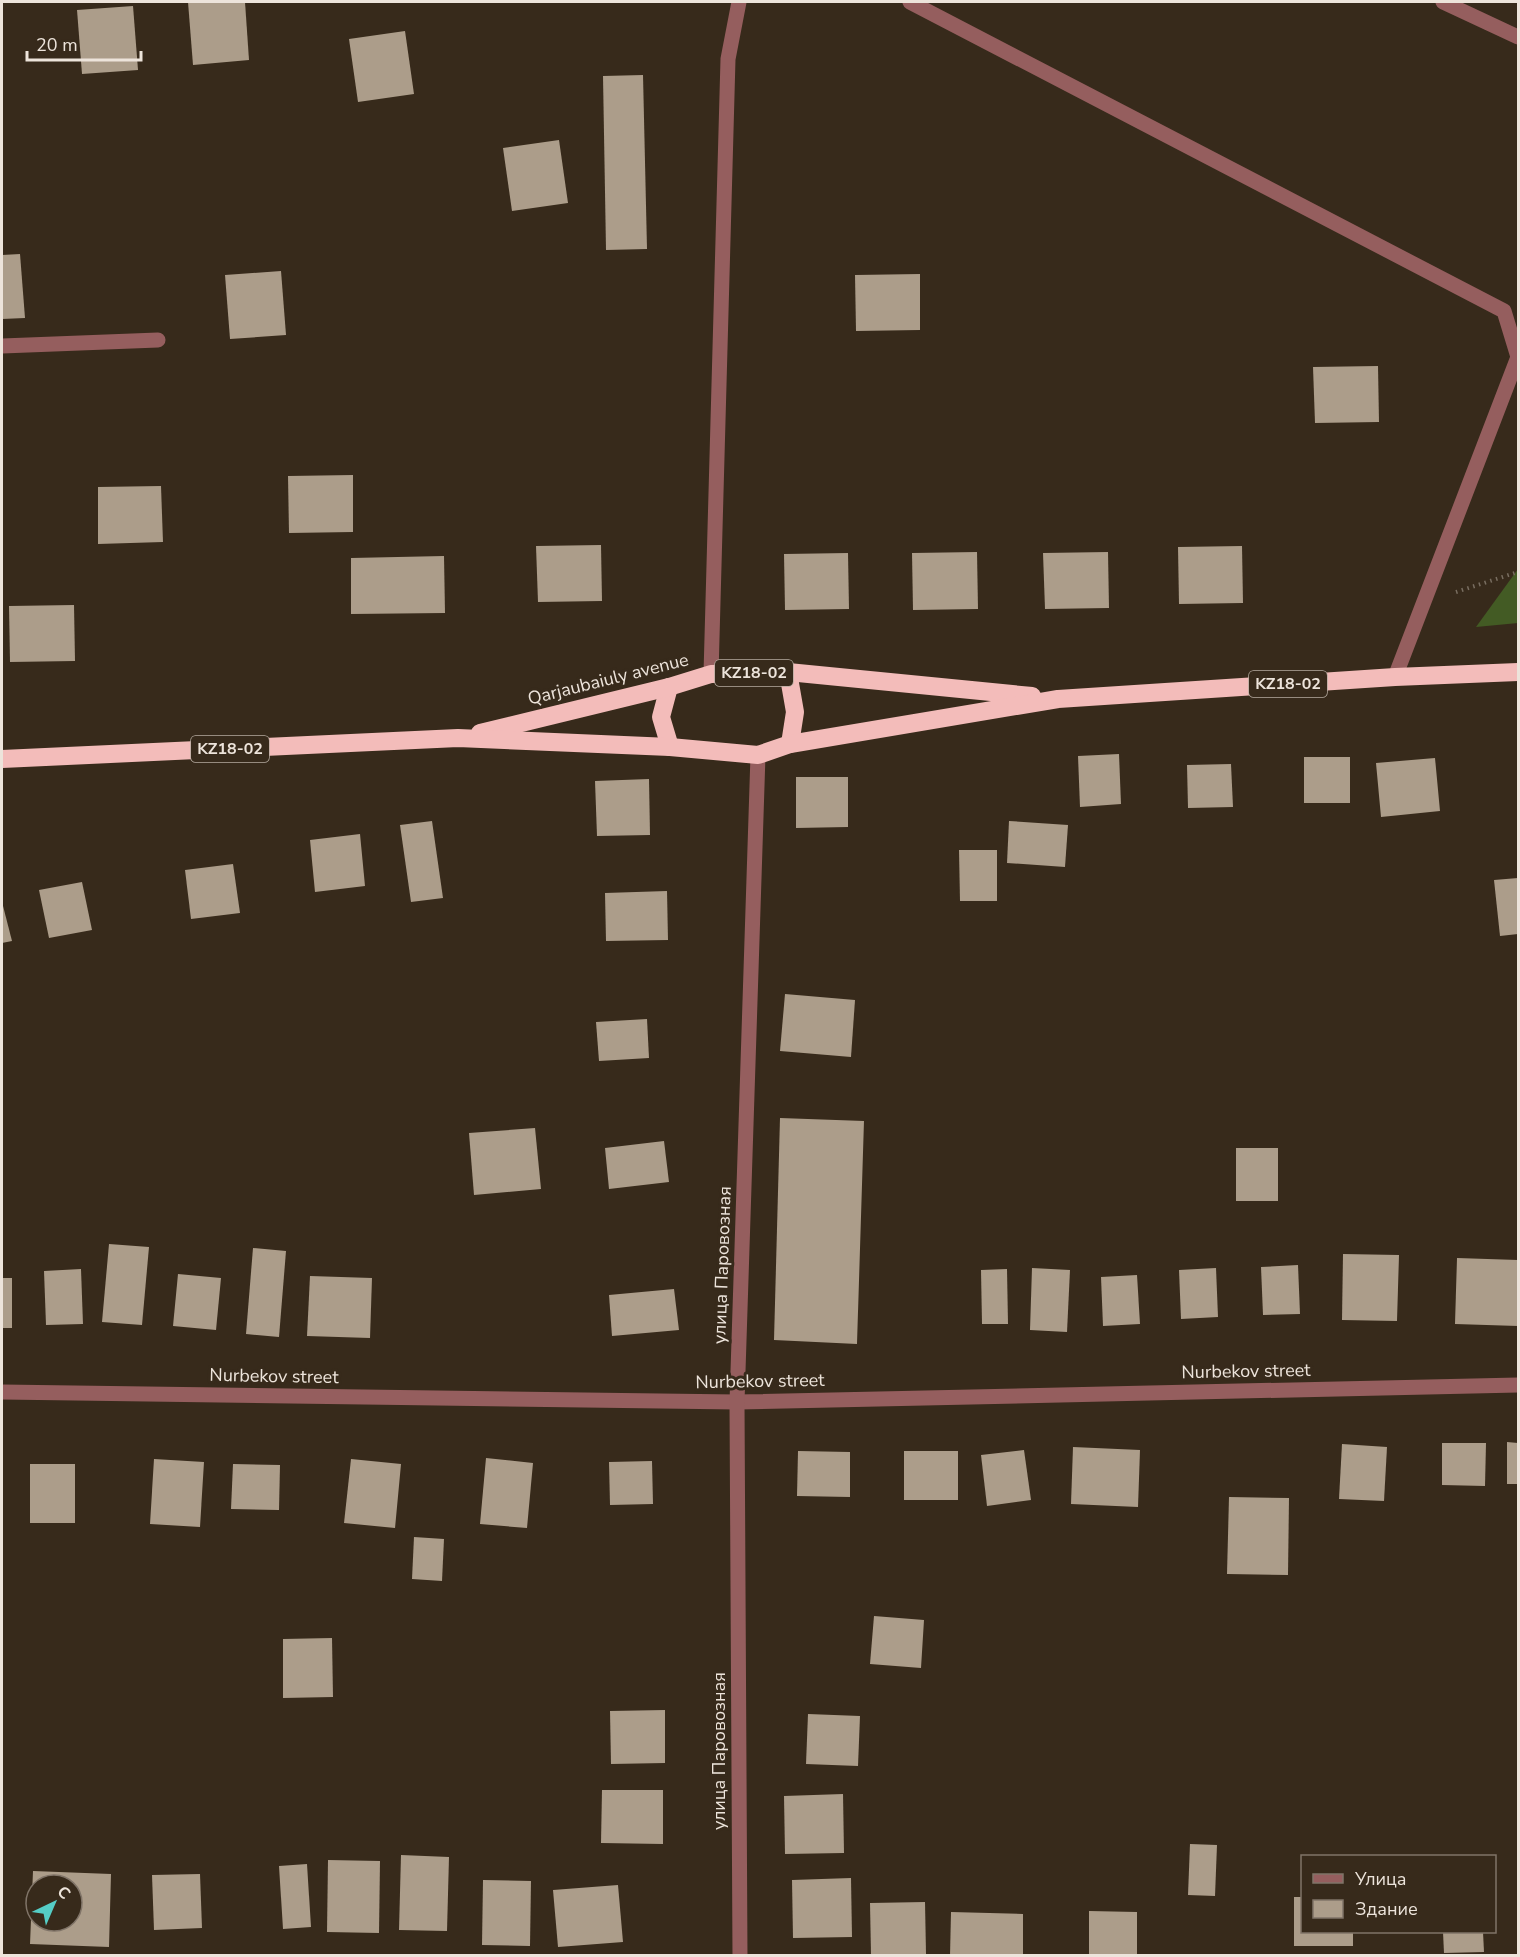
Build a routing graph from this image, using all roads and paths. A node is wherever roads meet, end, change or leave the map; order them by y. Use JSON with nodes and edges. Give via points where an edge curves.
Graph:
{"nodes":[{"id":1,"x":739,"y":2,"type":"edge"},
{"id":2,"x":910,"y":2,"type":"edge"},
{"id":3,"x":1443,"y":2,"type":"edge"},
{"id":4,"x":1518,"y":37,"type":"edge"},
{"id":5,"x":158,"y":340,"type":"dead end"},
{"id":6,"x":2,"y":346,"type":"edge"},
{"id":7,"x":1518,"y":572,"type":"edge"},
{"id":8,"x":1423,"y":603,"type":"junction"},
{"id":9,"x":788,"y":672,"type":"junction"},
{"id":10,"x":1518,"y":672,"type":"edge"},
{"id":11,"x":711,"y":674,"type":"junction"},
{"id":12,"x":1395,"y":677,"type":"junction"},
{"id":13,"x":669,"y":687,"type":"junction"},
{"id":14,"x":1058,"y":699,"type":"junction"},
{"id":15,"x":458,"y":738,"type":"junction"},
{"id":16,"x":790,"y":744,"type":"junction"},
{"id":17,"x":670,"y":747,"type":"junction"},
{"id":18,"x":758,"y":755,"type":"junction"},
{"id":19,"x":2,"y":759,"type":"edge"},
{"id":20,"x":1518,"y":1385,"type":"edge"},
{"id":21,"x":2,"y":1392,"type":"edge"},
{"id":22,"x":737,"y":1402,"type":"junction"},
{"id":23,"x":740,"y":1956,"type":"edge"}],
"edges":[{"from":1,"to":11,"type":"street","via":[[728,59]]},
{"from":2,"to":8,"type":"street","via":[[1504,311],[1518,357]]},
{"from":3,"to":4,"type":"street"},
{"from":5,"to":6,"type":"street"},
{"from":7,"to":8,"type":"path"},
{"from":8,"to":12,"type":"street"},
{"from":9,"to":11,"type":"highway","name":"Qarjaubaiuly avenue","number":"KZ18-02"},
{"from":9,"to":14,"type":"highway","name":"Qarjaubaiuly avenue","number":"KZ18-02"},
{"from":9,"to":16,"type":"highway","number":"KZ18-02","via":[[795,712]]},
{"from":10,"to":12,"type":"highway","name":"Qarjaubaiuly avenue","number":"KZ18-02"},
{"from":11,"to":13,"type":"highway","name":"Qarjaubaiuly avenue","number":"KZ18-02"},
{"from":12,"to":14,"type":"highway","name":"Qarjaubaiuly avenue","number":"KZ18-02"},
{"from":13,"to":15,"type":"highway","name":"Qarjaubaiuly avenue","number":"KZ18-02"},
{"from":13,"to":17,"type":"highway","via":[[661,717]]},
{"from":14,"to":16,"type":"highway","name":"Qarjaubaiuly avenue","number":"KZ18-02"},
{"from":15,"to":17,"type":"highway","name":"Qarjaubaiuly avenue","number":"KZ18-02"},
{"from":15,"to":19,"type":"highway","name":"Qarjaubaiuly avenue","number":"KZ18-02"},
{"from":16,"to":18,"type":"highway","name":"Qarjaubaiuly avenue","number":"KZ18-02"},
{"from":17,"to":18,"type":"highway","name":"Qarjaubaiuly avenue","number":"KZ18-02"},
{"from":18,"to":22,"type":"street","name":"улица Паровозная"},
{"from":20,"to":22,"type":"street","name":"Nurbekov street"},
{"from":21,"to":22,"type":"street","name":"Nurbekov street"},
{"from":22,"to":23,"type":"street","name":"улица Паровозная"}]}
